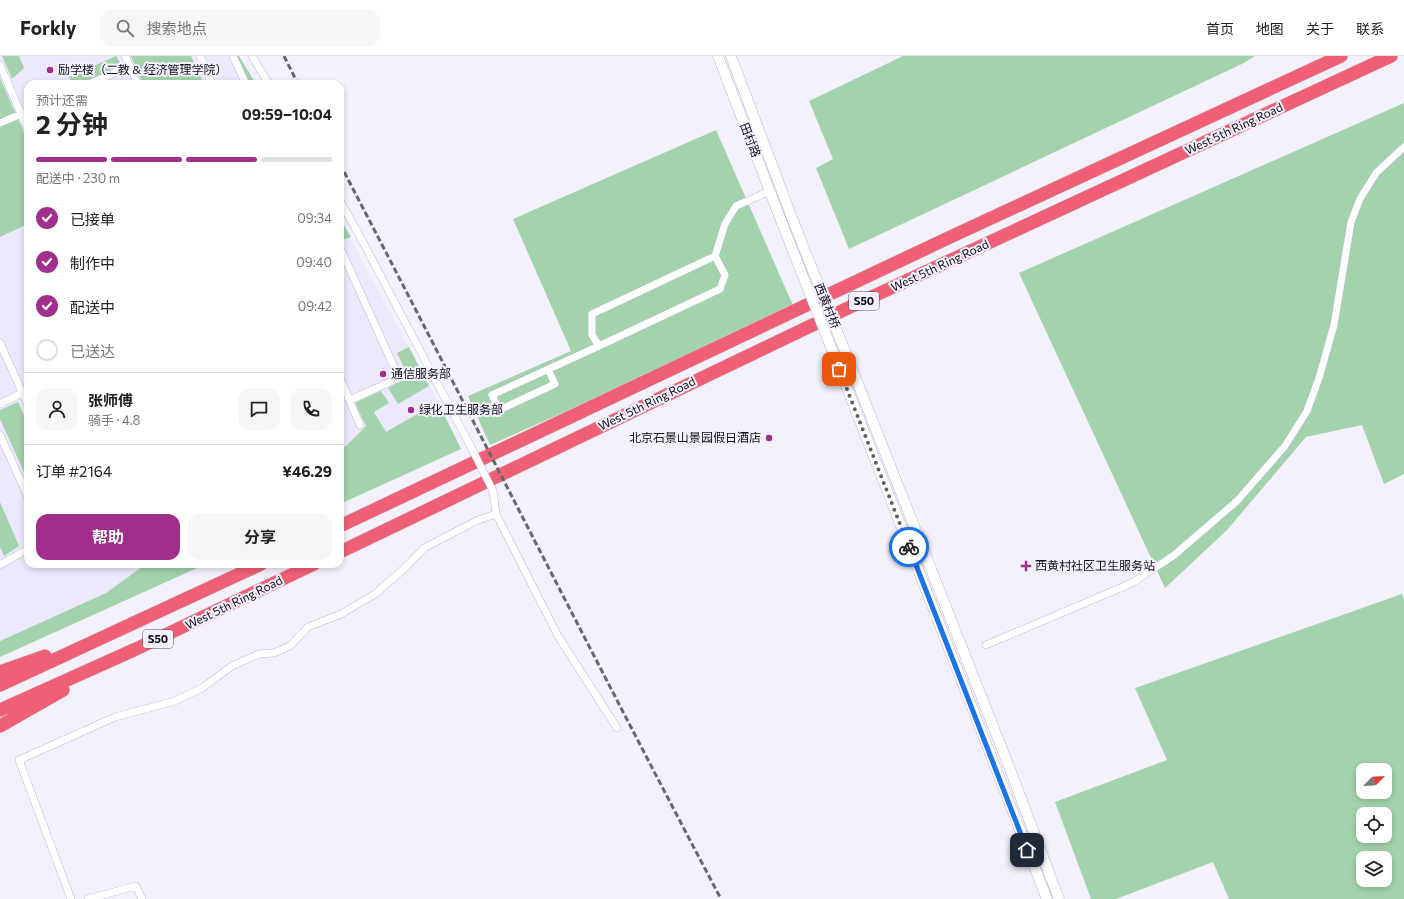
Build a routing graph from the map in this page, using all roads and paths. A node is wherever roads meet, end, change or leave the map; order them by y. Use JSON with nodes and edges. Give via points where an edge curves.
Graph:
{"nodes":[{"id":1,"x":125,"y":56,"type":"edge"},
{"id":2,"x":200,"y":56,"type":"edge"},
{"id":3,"x":233,"y":56,"type":"edge"},
{"id":4,"x":252,"y":56,"type":"edge"},
{"id":5,"x":718,"y":56,"type":"edge"},
{"id":6,"x":731,"y":56,"type":"edge"},
{"id":7,"x":1341,"y":56,"type":"edge"},
{"id":8,"x":1391,"y":56,"type":"edge"},
{"id":9,"x":0,"y":65,"type":"edge"},
{"id":10,"x":130,"y":66,"type":"junction"},
{"id":11,"x":98,"y":80,"type":"edge"},
{"id":12,"x":136,"y":80,"type":"edge"},
{"id":13,"x":210,"y":80,"type":"edge"},
{"id":14,"x":244,"y":80,"type":"edge"},
{"id":15,"x":267,"y":80,"type":"edge"},
{"id":16,"x":24,"y":110,"type":"edge"},
{"id":17,"x":24,"y":112,"type":"edge"},
{"id":18,"x":0,"y":123,"type":"edge"},
{"id":19,"x":1404,"y":147,"type":"edge"},
{"id":20,"x":770,"y":191,"type":"junction"},
{"id":21,"x":344,"y":208,"type":"edge"},
{"id":22,"x":792,"y":218,"type":"joint"},
{"id":23,"x":782,"y":223,"type":"joint"},
{"id":24,"x":344,"y":256,"type":"edge"},
{"id":25,"x":715,"y":256,"type":"junction"},
{"id":26,"x":0,"y":343,"type":"edge"},
{"id":27,"x":599,"y":346,"type":"junction"},
{"id":28,"x":548,"y":369,"type":"junction"},
{"id":29,"x":344,"y":387,"type":"edge"},
{"id":30,"x":24,"y":390,"type":"edge"},
{"id":31,"x":24,"y":392,"type":"edge"},
{"id":32,"x":350,"y":400,"type":"junction"},
{"id":33,"x":0,"y":404,"type":"edge"},
{"id":34,"x":360,"y":425,"type":"dead end"},
{"id":35,"x":0,"y":435,"type":"edge"},
{"id":36,"x":24,"y":488,"type":"edge"},
{"id":37,"x":496,"y":514,"type":"junction"},
{"id":38,"x":344,"y":524,"type":"edge"},
{"id":39,"x":344,"y":550,"type":"edge"},
{"id":40,"x":24,"y":551,"type":"edge"},
{"id":41,"x":0,"y":564,"type":"edge"},
{"id":42,"x":253,"y":568,"type":"edge"},
{"id":43,"x":306,"y":568,"type":"edge"},
{"id":44,"x":126,"y":628,"type":"junction"},
{"id":45,"x":986,"y":646,"type":"dead end"},
{"id":46,"x":136,"y":649,"type":"junction"},
{"id":47,"x":0,"y":672,"type":"edge"},
{"id":48,"x":0,"y":685,"type":"edge"},
{"id":49,"x":0,"y":710,"type":"edge"},
{"id":50,"x":0,"y":726,"type":"edge"},
{"id":51,"x":617,"y":728,"type":"dead end"},
{"id":52,"x":71,"y":899,"type":"edge"},
{"id":53,"x":88,"y":899,"type":"edge"},
{"id":54,"x":142,"y":899,"type":"edge"},
{"id":55,"x":1047,"y":899,"type":"edge"},
{"id":56,"x":1059,"y":899,"type":"edge"}],
"edges":[{"from":1,"to":10,"type":"street"},
{"from":2,"to":13,"type":"street"},
{"from":3,"to":14,"type":"street"},
{"from":4,"to":15,"type":"street"},
{"from":5,"to":20,"type":"main road","name":"田村路"},
{"from":6,"to":22,"type":"main road","name":"田村路"},
{"from":7,"to":38,"type":"highway","name":"West 5th Ring Road","number":"S50","via":[[946,239]]},
{"from":8,"to":39,"type":"highway","name":"West 5th Ring Road","number":"S50","via":[[850,307]]},
{"from":9,"to":16,"type":"street"},
{"from":10,"to":11,"type":"street"},
{"from":10,"to":12,"type":"street"},
{"from":17,"to":18,"type":"street"},
{"from":19,"to":45,"type":"street","via":[[1376,173],[1353,216],[1334,324],[1319,378],[1307,412],[1285,446],[1237,501],[1173,556],[1132,583]]},
{"from":20,"to":23,"type":"main road","name":"田村路"},
{"from":20,"to":25,"type":"street","via":[[736,206],[725,224]]},
{"from":21,"to":37,"type":"street","bridge":true,"via":[[493,491]]},
{"from":22,"to":56,"type":"main road","name":"西黄村桥","bridge":true},
{"from":23,"to":55,"type":"main road","name":"西黄村桥","bridge":true},
{"from":24,"to":32,"type":"street","via":[[399,378]]},
{"from":25,"to":27,"type":"street","via":[[592,314],[592,335]]},
{"from":25,"to":27,"type":"street","via":[[725,275],[720,289]]},
{"from":26,"to":30,"type":"street"},
{"from":27,"to":28,"type":"street"},
{"from":28,"to":28,"type":"street","via":[[492,395],[499,410],[555,384]]},
{"from":29,"to":32,"type":"street"},
{"from":31,"to":33,"type":"street"},
{"from":32,"to":34,"type":"street"},
{"from":35,"to":36,"type":"street"},
{"from":37,"to":51,"type":"street","via":[[558,636]]},
{"from":37,"to":52,"type":"street","via":[[478,520],[424,548],[375,594],[341,614],[308,627],[290,646],[274,653],[259,654],[232,666],[202,688],[175,701],[115,717],[19,760]]},
{"from":40,"to":41,"type":"street"},
{"from":42,"to":44,"type":"highway","name":"West 5th Ring Road","number":"S50"},
{"from":43,"to":46,"type":"highway","name":"West 5th Ring Road","number":"S50"},
{"from":44,"to":47,"type":"highway"},
{"from":44,"to":48,"type":"highway","name":"West 5th Ring Road","number":"S50"},
{"from":46,"to":49,"type":"highway","name":"West 5th Ring Road","number":"S50"},
{"from":46,"to":50,"type":"highway"},
{"from":53,"to":54,"type":"street","via":[[136,886]]}]}
